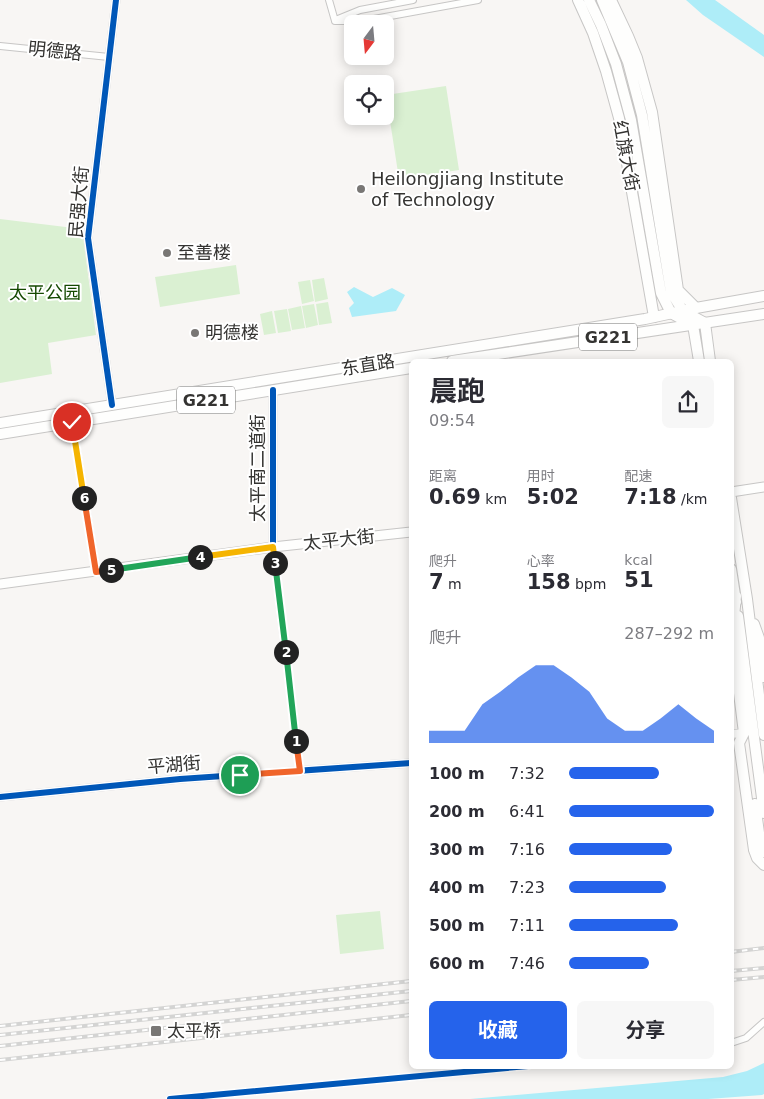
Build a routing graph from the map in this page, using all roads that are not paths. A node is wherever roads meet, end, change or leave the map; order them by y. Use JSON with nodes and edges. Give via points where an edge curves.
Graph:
{"nodes":[{"id":1,"x":116,"y":0,"type":"edge"},
{"id":2,"x":329,"y":0,"type":"edge"},
{"id":3,"x":412,"y":0,"type":"edge"},
{"id":4,"x":478,"y":0,"type":"edge"},
{"id":5,"x":578,"y":0,"type":"edge"},
{"id":6,"x":589,"y":0,"type":"edge"},
{"id":7,"x":602,"y":0,"type":"edge"},
{"id":8,"x":611,"y":0,"type":"edge"},
{"id":9,"x":335,"y":21,"type":"junction"},
{"id":10,"x":0,"y":46,"type":"edge"},
{"id":11,"x":109,"y":57,"type":"junction"},
{"id":12,"x":666,"y":292,"type":"junction"},
{"id":13,"x":764,"y":296,"type":"edge"},
{"id":14,"x":696,"y":308,"type":"junction"},
{"id":15,"x":683,"y":311,"type":"junction"},
{"id":16,"x":671,"y":313,"type":"junction"},
{"id":17,"x":764,"y":314,"type":"edge"},
{"id":18,"x":654,"y":317,"type":"junction"},
{"id":19,"x":705,"y":323,"type":"junction"},
{"id":20,"x":693,"y":325,"type":"junction"},
{"id":21,"x":465,"y":359,"type":"edge"},
{"id":22,"x":699,"y":359,"type":"edge"},
{"id":23,"x":710,"y":359,"type":"edge"},
{"id":24,"x":409,"y":368,"type":"edge"},
{"id":25,"x":273,"y":390,"type":"junction"},
{"id":26,"x":112,"y":405,"type":"junction"},
{"id":27,"x":72,"y":422,"type":"junction"},
{"id":28,"x":0,"y":423,"type":"edge"},
{"id":29,"x":0,"y":434,"type":"edge"},
{"id":30,"x":764,"y":487,"type":"edge"},
{"id":31,"x":734,"y":492,"type":"edge"},
{"id":32,"x":734,"y":517,"type":"edge"},
{"id":33,"x":409,"y":532,"type":"edge"},
{"id":34,"x":273,"y":547,"type":"junction"},
{"id":35,"x":96,"y":572,"type":"junction"},
{"id":36,"x":0,"y":584,"type":"edge"},
{"id":37,"x":734,"y":585,"type":"edge"},
{"id":38,"x":736,"y":596,"type":"junction"},
{"id":39,"x":747,"y":599,"type":"junction"},
{"id":40,"x":734,"y":616,"type":"edge"},
{"id":41,"x":746,"y":637,"type":"junction"},
{"id":42,"x":734,"y":653,"type":"edge"},
{"id":43,"x":764,"y":677,"type":"edge"},
{"id":44,"x":744,"y":733,"type":"junction"},
{"id":45,"x":734,"y":734,"type":"edge"},
{"id":46,"x":764,"y":735,"type":"edge"},
{"id":47,"x":409,"y":763,"type":"edge"},
{"id":48,"x":300,"y":771,"type":"junction"},
{"id":49,"x":0,"y":797,"type":"edge"},
{"id":50,"x":764,"y":813,"type":"edge"},
{"id":51,"x":764,"y":852,"type":"edge"},
{"id":52,"x":764,"y":865,"type":"edge"},
{"id":53,"x":764,"y":1022,"type":"edge"},
{"id":54,"x":734,"y":1043,"type":"edge"},
{"id":55,"x":495,"y":1069,"type":"edge"},
{"id":56,"x":170,"y":1099,"type":"edge"}],
"edges":[{"from":1,"to":11,"type":"street","name":"民强大街"},
{"from":2,"to":9,"type":"street"},
{"from":3,"to":9,"type":"street","via":[[360,10]]},
{"from":4,"to":9,"type":"street","via":[[364,21]]},
{"from":5,"to":18,"type":"main road","name":"红旗大街","via":[[604,64],[619,118]]},
{"from":6,"to":12,"type":"main road","via":[[616,64],[631,120]]},
{"from":7,"to":12,"type":"main road","via":[[628,62],[642,115]]},
{"from":8,"to":14,"type":"main road","name":"红旗大街","via":[[637,58],[652,112],[678,290]]},
{"from":10,"to":11,"type":"street","name":"明德路"},
{"from":11,"to":26,"type":"street","name":"民强大街","via":[[88,238]]},
{"from":12,"to":15,"type":"main road"},
{"from":12,"to":16,"type":"main road"},
{"from":13,"to":14,"type":"main road","name":"东直路","number":"G221"},
{"from":14,"to":15,"type":"main road","name":"东直路","number":"G221"},
{"from":15,"to":16,"type":"main road","name":"东直路","number":"G221"},
{"from":15,"to":19,"type":"main road"},
{"from":16,"to":18,"type":"main road","name":"东直路","number":"G221"},
{"from":16,"to":20,"type":"main road"},
{"from":17,"to":19,"type":"main road","number":"G221"},
{"from":18,"to":26,"type":"main road","name":"东直路","number":"G221"},
{"from":19,"to":20,"type":"main road","number":"G221"},
{"from":19,"to":23,"type":"main road"},
{"from":20,"to":21,"type":"main road","number":"G221"},
{"from":20,"to":22,"type":"main road"},
{"from":24,"to":25,"type":"main road","number":"G221"},
{"from":25,"to":27,"type":"main road","number":"G221"},
{"from":25,"to":34,"type":"street","name":"太平南二道街"},
{"from":26,"to":28,"type":"main road","name":"东直路","number":"G221"},
{"from":27,"to":29,"type":"main road","number":"G221"},
{"from":27,"to":35,"type":"street"},
{"from":30,"to":31,"type":"main road"},
{"from":32,"to":39,"type":"main road"},
{"from":33,"to":34,"type":"main road","name":"太平大街"},
{"from":34,"to":35,"type":"main road","name":"太平大街"},
{"from":34,"to":48,"type":"street","name":"太平南二道街"},
{"from":35,"to":36,"type":"main road","name":"太平大街"},
{"from":37,"to":38,"type":"main road"},
{"from":38,"to":40,"type":"main road"},
{"from":38,"to":41,"type":"main road"},
{"from":39,"to":41,"type":"main road"},
{"from":39,"to":43,"type":"main road","via":[[759,638]]},
{"from":41,"to":46,"type":"main road"},
{"from":41,"to":50,"type":"main road"},
{"from":42,"to":44,"type":"main road"},
{"from":44,"to":45,"type":"street"},
{"from":44,"to":51,"type":"main road"},
{"from":44,"to":52,"type":"main road","via":[[740,743],[753,844],[757,858]]},
{"from":47,"to":48,"type":"street","name":"平湖街"},
{"from":48,"to":49,"type":"street","name":"平湖街"},
{"from":53,"to":54,"type":"street","via":[[746,1038]]},
{"from":55,"to":56,"type":"street"}]}
